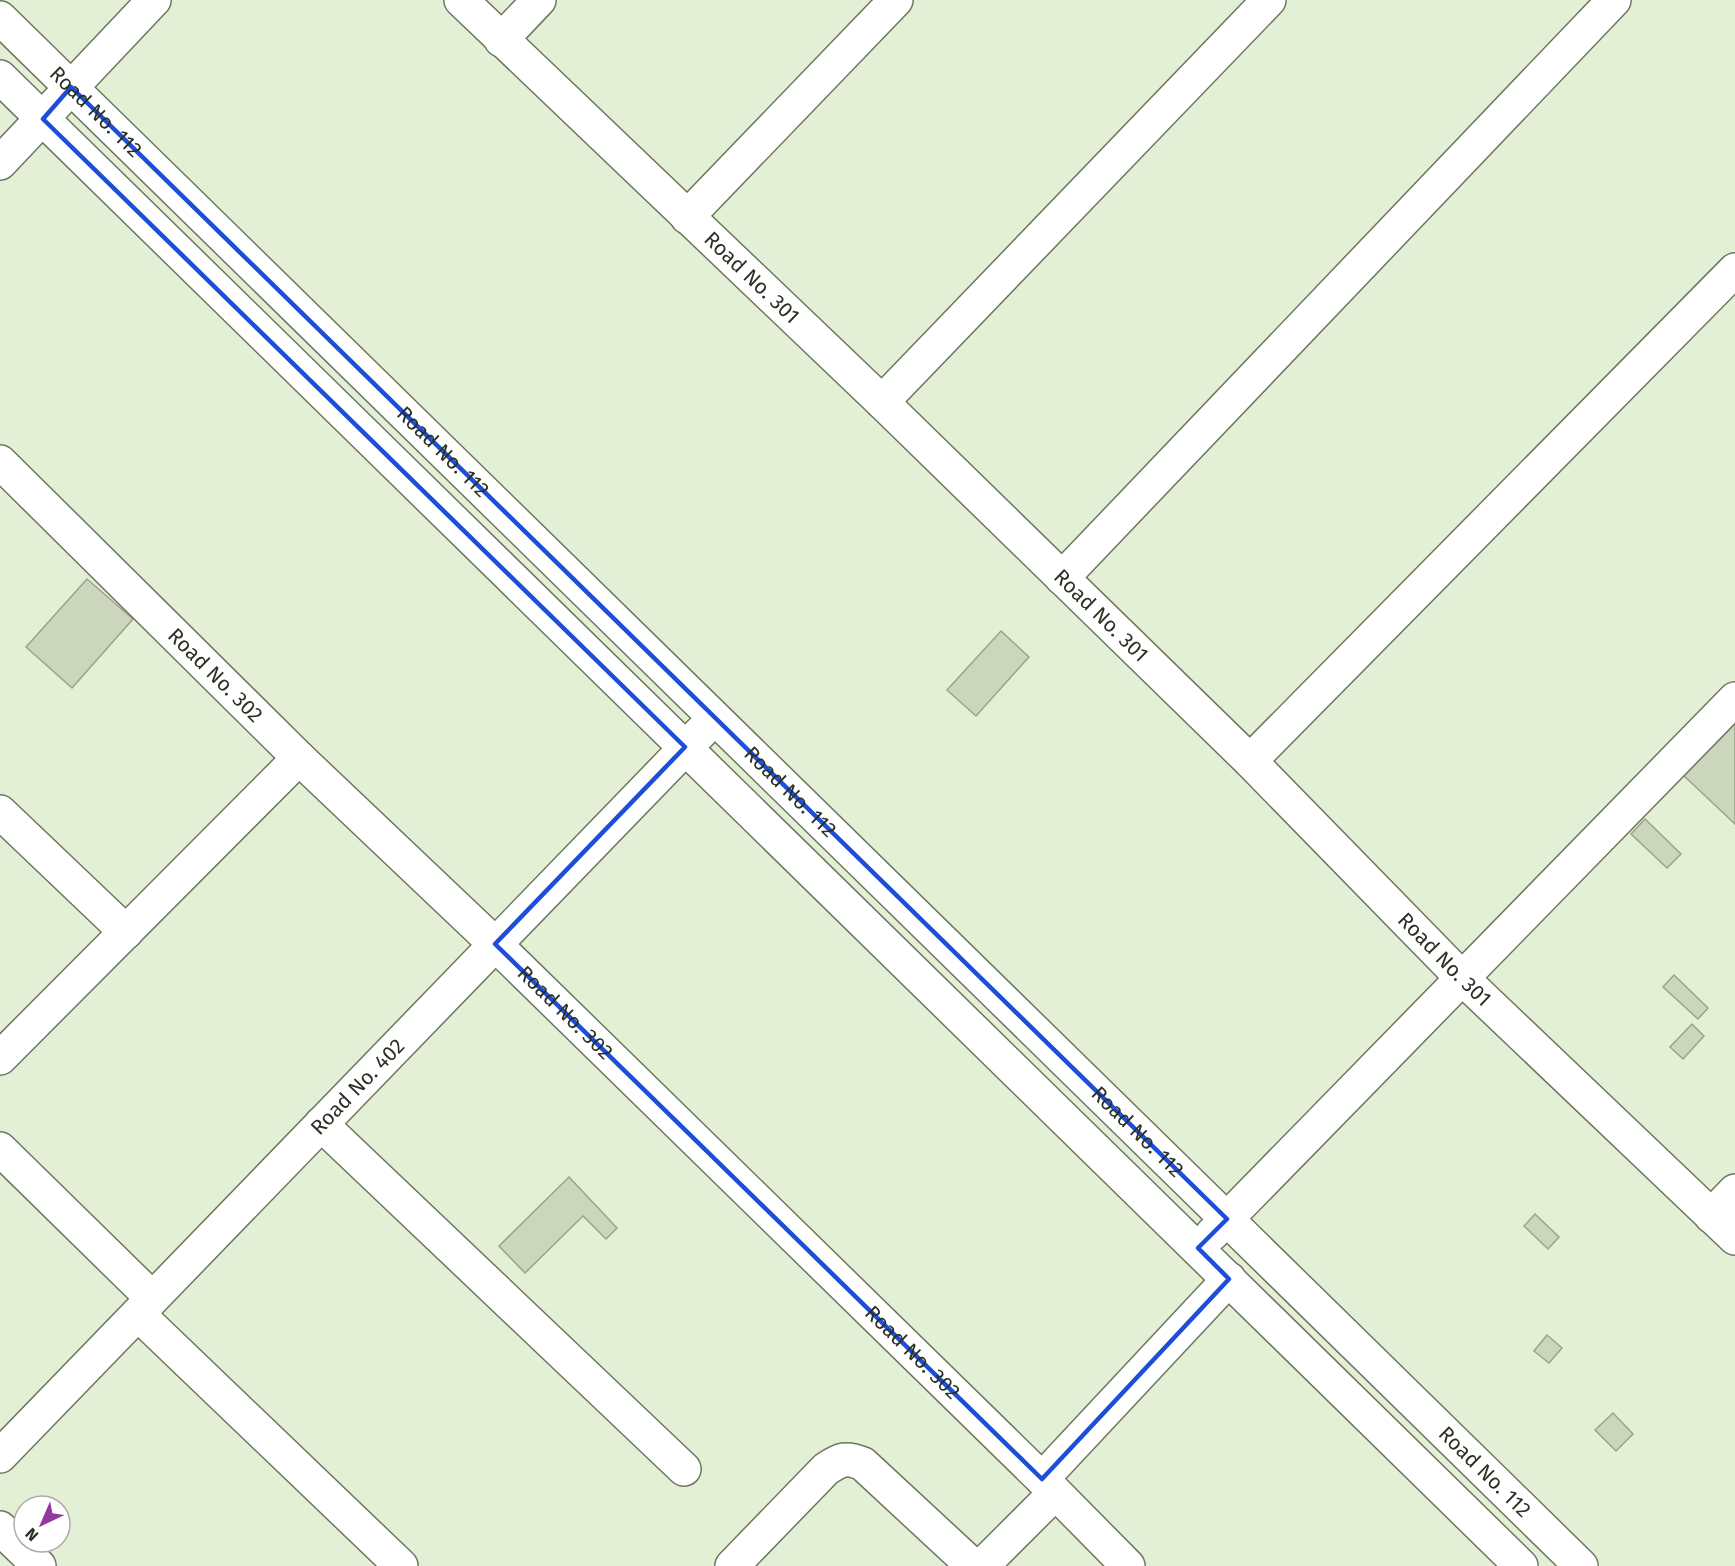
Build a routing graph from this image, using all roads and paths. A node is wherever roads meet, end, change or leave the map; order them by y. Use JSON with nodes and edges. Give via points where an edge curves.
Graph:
{"nodes":[{"id":1,"x":154,"y":0,"type":"edge"},
{"id":2,"x":461,"y":0,"type":"edge"},
{"id":3,"x":539,"y":0,"type":"edge"},
{"id":4,"x":896,"y":0,"type":"edge"},
{"id":5,"x":1269,"y":0,"type":"edge"},
{"id":6,"x":1614,"y":0,"type":"edge"},
{"id":7,"x":0,"y":18,"type":"edge"},
{"id":8,"x":501,"y":40,"type":"junction"},
{"id":9,"x":0,"y":77,"type":"edge"},
{"id":10,"x":71,"y":87,"type":"junction"},
{"id":11,"x":43,"y":119,"type":"junction"},
{"id":12,"x":0,"y":163,"type":"edge"},
{"id":13,"x":687,"y":217,"type":"junction"},
{"id":14,"x":1735,"y":270,"type":"edge"},
{"id":15,"x":882,"y":402,"type":"junction"},
{"id":16,"x":0,"y":462,"type":"edge"},
{"id":17,"x":1062,"y":578,"type":"junction"},
{"id":18,"x":1735,"y":699,"type":"edge"},
{"id":19,"x":714,"y":717,"type":"junction"},
{"id":20,"x":685,"y":747,"type":"junction"},
{"id":21,"x":299,"y":758,"type":"junction"},
{"id":22,"x":1250,"y":761,"type":"junction"},
{"id":23,"x":0,"y":813,"type":"edge"},
{"id":24,"x":126,"y":932,"type":"junction"},
{"id":25,"x":495,"y":944,"type":"junction"},
{"id":26,"x":1463,"y":979,"type":"junction"},
{"id":27,"x":0,"y":1058,"type":"edge"},
{"id":28,"x":321,"y":1124,"type":"junction"},
{"id":29,"x":0,"y":1149,"type":"edge"},
{"id":30,"x":1735,"y":1191,"type":"edge"},
{"id":31,"x":1711,"y":1216,"type":"junction"},
{"id":32,"x":1227,"y":1219,"type":"junction"},
{"id":33,"x":1735,"y":1238,"type":"edge"},
{"id":34,"x":1198,"y":1248,"type":"junction"},
{"id":35,"x":1229,"y":1279,"type":"junction"},
{"id":36,"x":145,"y":1306,"type":"junction"},
{"id":37,"x":0,"y":1456,"type":"edge"},
{"id":38,"x":684,"y":1469,"type":"dead end"},
{"id":39,"x":1048,"y":1486,"type":"junction"},
{"id":40,"x":0,"y":1528,"type":"edge"},
{"id":41,"x":39,"y":1566,"type":"edge"},
{"id":42,"x":401,"y":1566,"type":"edge"},
{"id":43,"x":732,"y":1566,"type":"edge"},
{"id":44,"x":973,"y":1566,"type":"edge"},
{"id":45,"x":982,"y":1566,"type":"edge"},
{"id":46,"x":1128,"y":1566,"type":"edge"},
{"id":47,"x":1521,"y":1566,"type":"edge"},
{"id":48,"x":1581,"y":1566,"type":"edge"}],
"edges":[{"from":1,"to":10,"type":"street"},
{"from":2,"to":8,"type":"street","name":"Road No. 301"},
{"from":3,"to":8,"type":"street"},
{"from":4,"to":13,"type":"street"},
{"from":5,"to":15,"type":"street"},
{"from":6,"to":17,"type":"street"},
{"from":7,"to":10,"type":"street","name":"Road No. 112"},
{"from":8,"to":13,"type":"street","name":"Road No. 301"},
{"from":9,"to":11,"type":"street","name":"Road No. 112"},
{"from":10,"to":11,"type":"street"},
{"from":10,"to":19,"type":"street","name":"Road No. 112"},
{"from":11,"to":12,"type":"street"},
{"from":11,"to":20,"type":"street","name":"Road No. 112"},
{"from":13,"to":15,"type":"street","name":"Road No. 301"},
{"from":14,"to":22,"type":"street"},
{"from":15,"to":17,"type":"street","name":"Road No. 301"},
{"from":16,"to":21,"type":"street","name":"Road No. 302"},
{"from":17,"to":22,"type":"street","name":"Road No. 301"},
{"from":18,"to":26,"type":"street"},
{"from":19,"to":20,"type":"street","name":"Road No. 402"},
{"from":19,"to":32,"type":"street","name":"Road No. 112"},
{"from":20,"to":25,"type":"street","name":"Road No. 402"},
{"from":20,"to":34,"type":"street","name":"Road No. 112"},
{"from":21,"to":24,"type":"street"},
{"from":21,"to":25,"type":"street","name":"Road No. 302"},
{"from":22,"to":26,"type":"street","name":"Road No. 301"},
{"from":23,"to":24,"type":"street"},
{"from":24,"to":27,"type":"street"},
{"from":25,"to":28,"type":"street","name":"Road No. 402"},
{"from":25,"to":39,"type":"street","name":"Road No. 302"},
{"from":26,"to":31,"type":"street","name":"Road No. 301"},
{"from":26,"to":32,"type":"street"},
{"from":28,"to":36,"type":"street","name":"Road No. 402"},
{"from":28,"to":38,"type":"street"},
{"from":29,"to":36,"type":"street"},
{"from":30,"to":31,"type":"street"},
{"from":31,"to":33,"type":"street","name":"Road No. 301"},
{"from":32,"to":34,"type":"street"},
{"from":32,"to":48,"type":"street","name":"Road No. 112"},
{"from":34,"to":35,"type":"street","name":"Road No. 112"},
{"from":35,"to":39,"type":"street"},
{"from":35,"to":47,"type":"street","name":"Road No. 112"},
{"from":36,"to":37,"type":"street","name":"Road No. 402"},
{"from":36,"to":42,"type":"street"},
{"from":39,"to":45,"type":"street"},
{"from":39,"to":46,"type":"street","name":"Road No. 302"},
{"from":40,"to":41,"type":"street"},
{"from":43,"to":44,"type":"street","via":[[826,1468],[850,1458],[862,1464]]}]}
